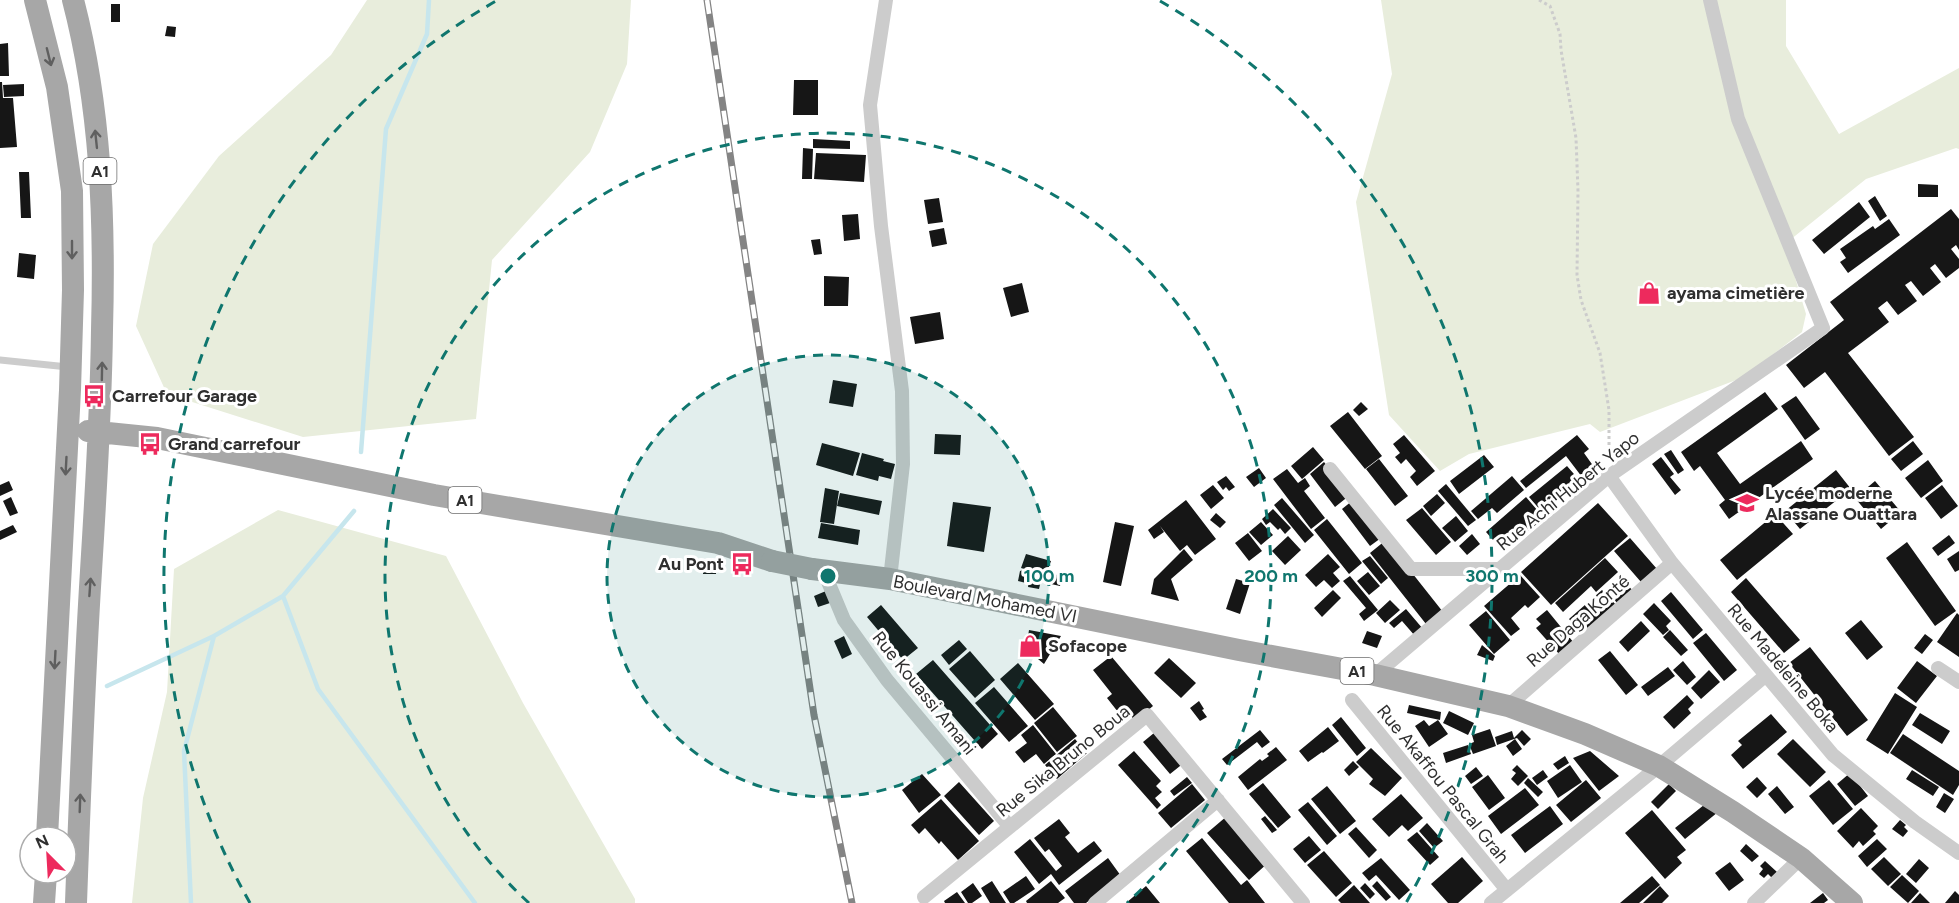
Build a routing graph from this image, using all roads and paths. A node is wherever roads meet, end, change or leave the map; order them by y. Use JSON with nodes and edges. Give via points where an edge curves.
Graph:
{"nodes":[{"id":1,"x":35,"y":0,"type":"edge"},
{"id":2,"x":886,"y":0,"type":"edge"},
{"id":3,"x":1539,"y":0,"type":"edge"},
{"id":4,"x":1710,"y":0,"type":"edge"},
{"id":5,"x":76,"y":3,"type":"edge"},
{"id":6,"x":0,"y":360,"type":"edge"},
{"id":7,"x":71,"y":368,"type":"junction"},
{"id":8,"x":69,"y":429,"type":"junction"},
{"id":9,"x":100,"y":432,"type":"junction"},
{"id":10,"x":1330,"y":469,"type":"dead end"},
{"id":11,"x":1609,"y":476,"type":"junction"},
{"id":12,"x":1672,"y":563,"type":"junction"},
{"id":13,"x":1500,"y":569,"type":"junction"},
{"id":14,"x":818,"y":570,"type":"junction"},
{"id":15,"x":890,"y":579,"type":"junction"},
{"id":16,"x":1938,"y":668,"type":"dead end"},
{"id":17,"x":1375,"y":675,"type":"junction"},
{"id":18,"x":1765,"y":676,"type":"junction"},
{"id":19,"x":1959,"y":682,"type":"edge"},
{"id":20,"x":1352,"y":700,"type":"dead end"},
{"id":21,"x":1508,"y":706,"type":"junction"},
{"id":22,"x":1659,"y":766,"type":"junction"},
{"id":23,"x":1218,"y":800,"type":"junction"},
{"id":24,"x":48,"y":825,"type":"edge"},
{"id":25,"x":1010,"y":827,"type":"junction"},
{"id":26,"x":1959,"y":853,"type":"edge"},
{"id":27,"x":1801,"y":858,"type":"junction"},
{"id":28,"x":45,"y":885,"type":"edge"},
{"id":29,"x":1507,"y":890,"type":"junction"},
{"id":30,"x":924,"y":897,"type":"dead end"},
{"id":31,"x":44,"y":903,"type":"edge"},
{"id":32,"x":76,"y":903,"type":"edge"},
{"id":33,"x":1095,"y":903,"type":"edge"},
{"id":34,"x":1303,"y":903,"type":"edge"},
{"id":35,"x":1491,"y":903,"type":"edge"},
{"id":36,"x":1754,"y":903,"type":"edge"},
{"id":37,"x":1852,"y":903,"type":"edge"}],
"edges":[{"from":1,"to":7,"type":"main road","number":"A1","one_way":true,"via":[[57,87],[72,191]]},
{"from":2,"to":15,"type":"street","via":[[870,105],[902,391],[903,464]]},
{"from":3,"to":11,"type":"path","via":[[1550,6],[1560,34],[1576,138],[1577,275],[1581,300],[1600,353],[1609,410]]},
{"from":4,"to":11,"type":"street","name":"Rue Achi Hubert Yapo","via":[[1738,119],[1823,328]]},
{"from":9,"to":5,"type":"main road","number":"A1","one_way":true,"via":[[102,193],[91,89]]},
{"from":6,"to":7,"type":"lane"},
{"from":7,"to":8,"type":"main road","number":"A1"},
{"from":8,"to":9,"type":"main road","name":"Boulevard Mohamed VI","number":"A1"},
{"from":8,"to":24,"type":"main road","number":"A1","one_way":true},
{"from":9,"to":14,"type":"main road","name":"Boulevard Mohamed VI","number":"A1","bridge":true,"via":[[157,438],[434,495],[718,543],[772,561]]},
{"from":32,"to":9,"type":"main road","number":"A1","one_way":true},
{"from":10,"to":13,"type":"street","via":[[1411,569]]},
{"from":11,"to":12,"type":"street","name":"Rue Madéleine Boka"},
{"from":11,"to":13,"type":"street","name":"Rue Achi Hubert Yapo"},
{"from":12,"to":18,"type":"street","name":"Rue Madéleine Boka"},
{"from":12,"to":21,"type":"street","name":"Rue Daga Konté"},
{"from":13,"to":17,"type":"street","name":"Rue Achi Hubert Yapo"},
{"from":14,"to":15,"type":"main road","name":"Boulevard Mohamed VI","number":"A1"},
{"from":14,"to":25,"type":"street","name":"Rue Kouassi Amani","via":[[844,620],[886,680]]},
{"from":15,"to":17,"type":"main road","name":"Boulevard Mohamed VI","number":"A1"},
{"from":16,"to":19,"type":"street"},
{"from":17,"to":21,"type":"main road","name":"Boulevard Mohamed VI","number":"A1"},
{"from":18,"to":22,"type":"street"},
{"from":18,"to":26,"type":"street","name":"Rue Madéleine Boka","via":[[1833,756]]},
{"from":20,"to":29,"type":"street","name":"Rue Akaffou Pascal Grah"},
{"from":21,"to":22,"type":"main road","name":"Boulevard Mohamed VI","number":"A1"},
{"from":22,"to":27,"type":"main road","name":"Boulevard Mohamed VI","number":"A1"},
{"from":22,"to":29,"type":"street"},
{"from":23,"to":25,"type":"street","name":"Rue Sika Bruno Boua","via":[[1147,716]]},
{"from":23,"to":33,"type":"street"},
{"from":23,"to":34,"type":"street","name":"Rue Sika Bruno Boua"},
{"from":25,"to":30,"type":"street","name":"Rue Sika Bruno Boua"},
{"from":27,"to":36,"type":"street"},
{"from":27,"to":37,"type":"main road","name":"Boulevard Mohamed VI","number":"A1"},
{"from":28,"to":31,"type":"main road"},
{"from":29,"to":35,"type":"street"}]}
